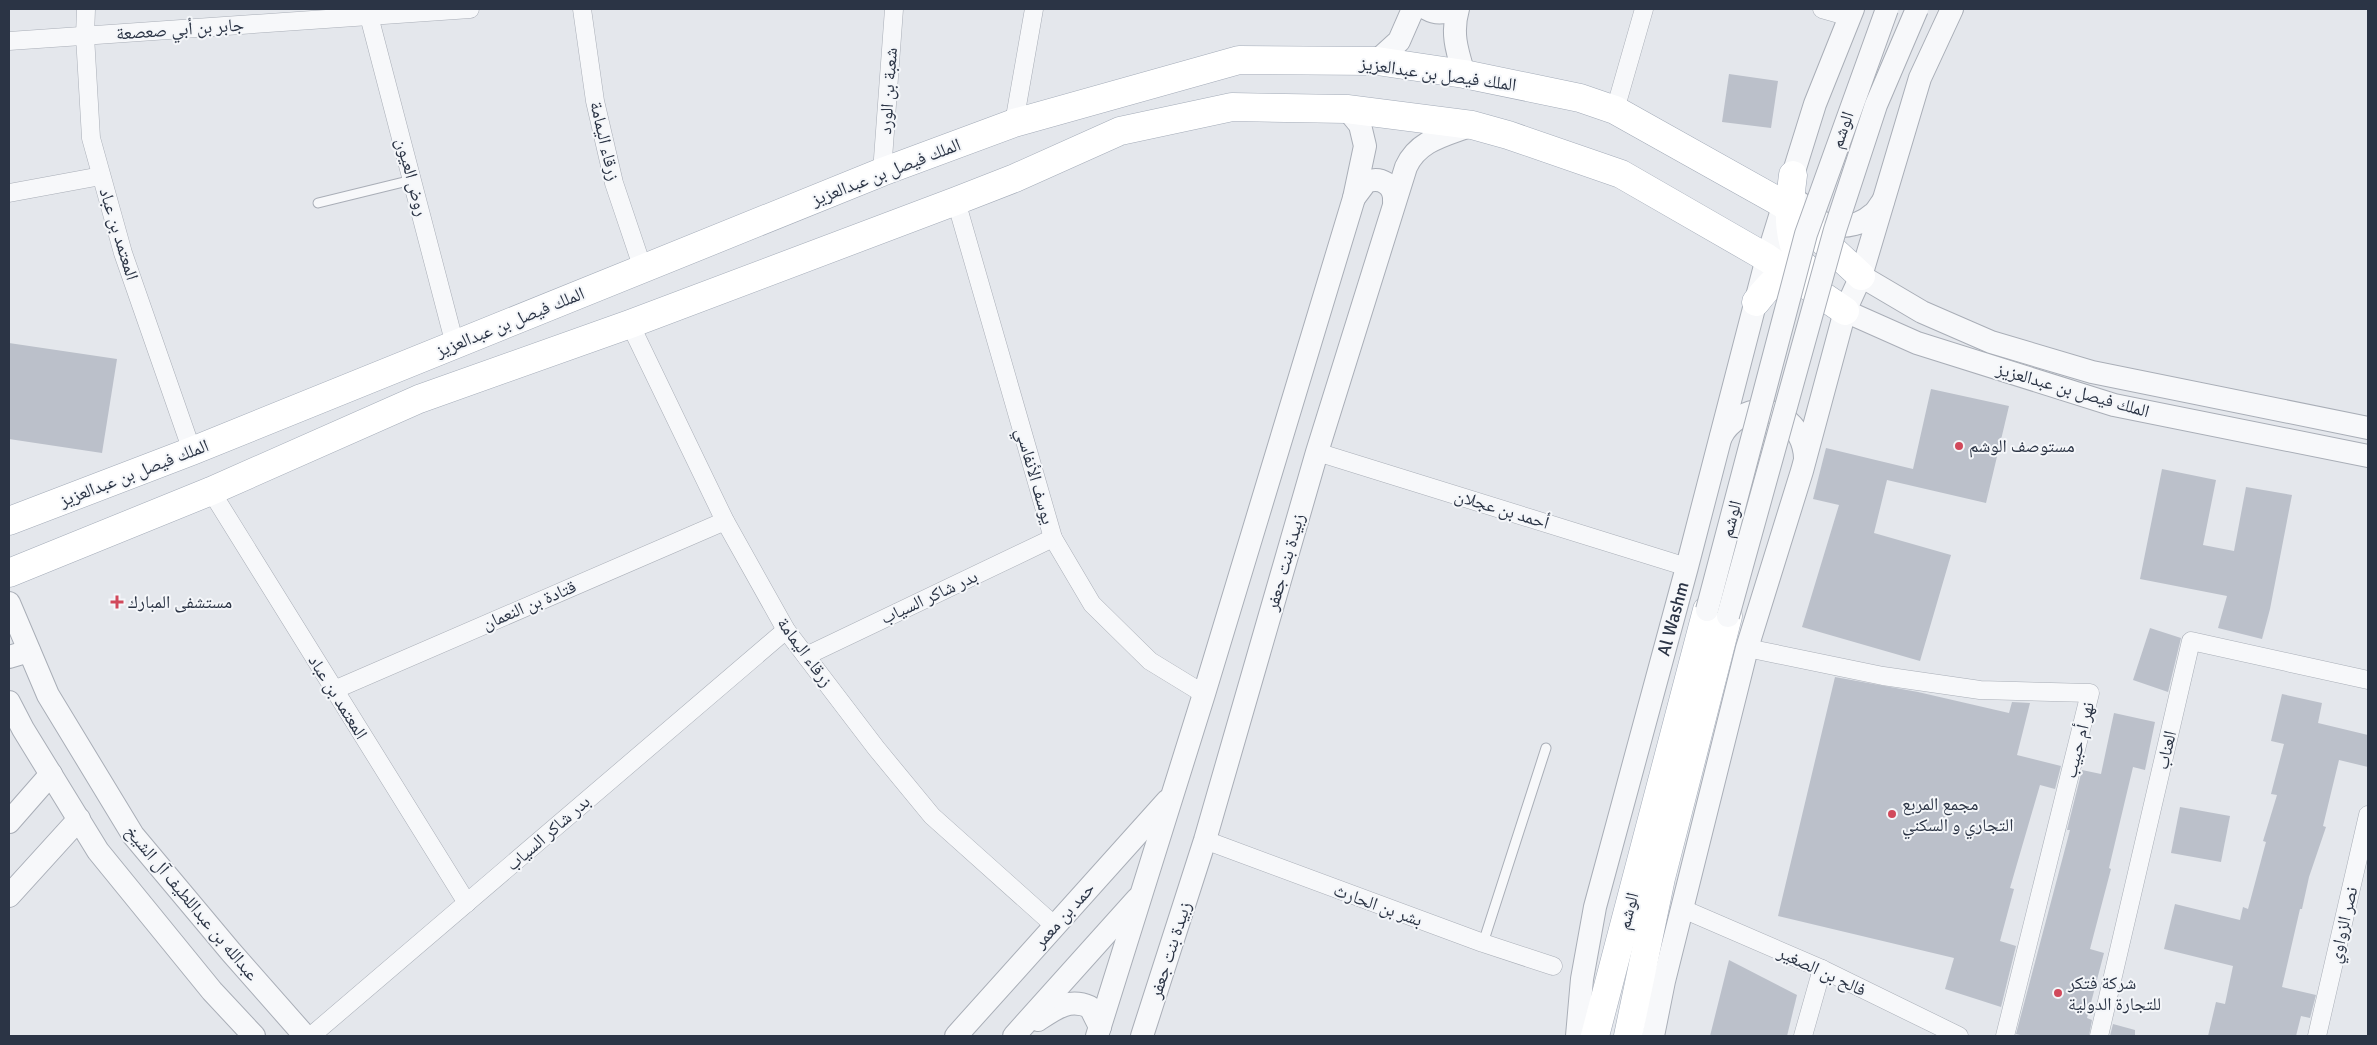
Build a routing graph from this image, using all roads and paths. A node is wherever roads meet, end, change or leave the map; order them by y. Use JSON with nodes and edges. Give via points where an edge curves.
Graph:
{"nodes":[{"id":1,"x":86,"y":9,"type":"edge"},
{"id":2,"x":470,"y":9,"type":"edge"},
{"id":3,"x":582,"y":9,"type":"edge"},
{"id":4,"x":894,"y":9,"type":"edge"},
{"id":5,"x":1034,"y":9,"type":"edge"},
{"id":6,"x":1413,"y":9,"type":"edge"},
{"id":7,"x":1427,"y":9,"type":"edge"},
{"id":8,"x":1452,"y":9,"type":"edge"},
{"id":9,"x":1458,"y":9,"type":"edge"},
{"id":10,"x":1644,"y":9,"type":"edge"},
{"id":11,"x":1822,"y":9,"type":"edge"},
{"id":12,"x":1887,"y":9,"type":"edge"},
{"id":13,"x":1916,"y":9,"type":"edge"},
{"id":14,"x":1952,"y":9,"type":"edge"},
{"id":15,"x":370,"y":12,"type":"edge"},
{"id":16,"x":1851,"y":13,"type":"edge"},
{"id":17,"x":85,"y":36,"type":"junction"},
{"id":18,"x":9,"y":41,"type":"edge"},
{"id":19,"x":1377,"y":61,"type":"junction"},
{"id":20,"x":1464,"y":74,"type":"junction"},
{"id":21,"x":1347,"y":109,"type":"junction"},
{"id":22,"x":1615,"y":110,"type":"junction"},
{"id":23,"x":1014,"y":123,"type":"junction"},
{"id":24,"x":1472,"y":125,"type":"junction"},
{"id":25,"x":882,"y":172,"type":"junction"},
{"id":26,"x":1793,"y":175,"type":"junction"},
{"id":27,"x":101,"y":176,"type":"junction"},
{"id":28,"x":412,"y":180,"type":"junction"},
{"id":29,"x":9,"y":193,"type":"edge"},
{"id":30,"x":1354,"y":198,"type":"junction"},
{"id":31,"x":1883,"y":200,"type":"junction"},
{"id":32,"x":956,"y":201,"type":"junction"},
{"id":33,"x":1394,"y":201,"type":"junction"},
{"id":34,"x":318,"y":202,"type":"dead end"},
{"id":35,"x":1786,"y":207,"type":"junction"},
{"id":36,"x":1786,"y":265,"type":"junction"},
{"id":37,"x":643,"y":269,"type":"junction"},
{"id":38,"x":1860,"y":276,"type":"junction"},
{"id":39,"x":1756,"y":302,"type":"joint"},
{"id":40,"x":1845,"y":311,"type":"junction"},
{"id":41,"x":630,"y":324,"type":"junction"},
{"id":42,"x":456,"y":345,"type":"junction"},
{"id":43,"x":2368,"y":428,"type":"edge"},
{"id":44,"x":1718,"y":446,"type":"junction"},
{"id":45,"x":192,"y":451,"type":"junction"},
{"id":46,"x":1317,"y":452,"type":"junction"},
{"id":47,"x":2368,"y":456,"type":"edge"},
{"id":48,"x":1802,"y":471,"type":"junction"},
{"id":49,"x":211,"y":491,"type":"junction"},
{"id":50,"x":9,"y":521,"type":"edge"},
{"id":51,"x":725,"y":521,"type":"junction"},
{"id":52,"x":1053,"y":538,"type":"junction"},
{"id":53,"x":1687,"y":567,"type":"junction"},
{"id":54,"x":9,"y":573,"type":"edge"},
{"id":55,"x":9,"y":603,"type":"edge"},
{"id":56,"x":1718,"y":613,"type":"junction"},
{"id":57,"x":786,"y":630,"type":"junction"},
{"id":58,"x":1747,"y":648,"type":"junction"},
{"id":59,"x":19,"y":654,"type":"edge"},
{"id":60,"x":806,"y":656,"type":"junction"},
{"id":61,"x":2368,"y":680,"type":"edge"},
{"id":62,"x":334,"y":690,"type":"junction"},
{"id":63,"x":1204,"y":694,"type":"junction"},
{"id":64,"x":9,"y":702,"type":"edge"},
{"id":65,"x":1546,"y":748,"type":"dead end"},
{"id":66,"x":51,"y":774,"type":"junction"},
{"id":67,"x":1173,"y":794,"type":"junction"},
{"id":68,"x":2368,"y":814,"type":"edge"},
{"id":69,"x":79,"y":819,"type":"junction"},
{"id":70,"x":9,"y":822,"type":"edge"},
{"id":71,"x":1205,"y":840,"type":"junction"},
{"id":72,"x":2363,"y":860,"type":"edge"},
{"id":73,"x":1142,"y":893,"type":"junction"},
{"id":74,"x":9,"y":896,"type":"edge"},
{"id":75,"x":466,"y":903,"type":"junction"},
{"id":76,"x":1683,"y":909,"type":"junction"},
{"id":77,"x":1055,"y":926,"type":"junction"},
{"id":78,"x":1482,"y":944,"type":"junction"},
{"id":79,"x":1553,"y":966,"type":"dead end"},
{"id":80,"x":1822,"y":969,"type":"junction"},
{"id":81,"x":1099,"y":1032,"type":"edge"},
{"id":82,"x":1951,"y":1034,"type":"edge"},
{"id":83,"x":254,"y":1036,"type":"edge"},
{"id":84,"x":305,"y":1036,"type":"edge"},
{"id":85,"x":311,"y":1036,"type":"edge"},
{"id":86,"x":956,"y":1036,"type":"edge"},
{"id":87,"x":1014,"y":1036,"type":"edge"},
{"id":88,"x":1142,"y":1036,"type":"edge"},
{"id":89,"x":1577,"y":1036,"type":"edge"},
{"id":90,"x":1595,"y":1036,"type":"edge"},
{"id":91,"x":1628,"y":1036,"type":"edge"},
{"id":92,"x":1653,"y":1036,"type":"edge"},
{"id":93,"x":1803,"y":1036,"type":"edge"},
{"id":94,"x":2005,"y":1036,"type":"edge"},
{"id":95,"x":2099,"y":1036,"type":"edge"},
{"id":96,"x":2317,"y":1036,"type":"edge"}],
"edges":[{"from":1,"to":17,"type":"street","name":"المعتمد بن عباد"},
{"from":2,"to":15,"type":"street","name":"جابر بن أبي صعصعة"},
{"from":3,"to":37,"type":"street","name":"زرقاء اليمامة","via":[[595,101],[614,183]]},
{"from":4,"to":25,"type":"street","name":"شعبة بن الورد"},
{"from":5,"to":23,"type":"street"},
{"from":6,"to":19,"type":"street","via":[[1399,41]]},
{"from":7,"to":8,"type":"street","via":[[1433,13]]},
{"from":9,"to":20,"type":"street","via":[[1454,41]]},
{"from":10,"to":22,"type":"street"},
{"from":11,"to":16,"type":"street"},
{"from":12,"to":56,"type":"street","name":"الوشم","bridge":true,"via":[[1806,234]]},
{"from":13,"to":56,"type":"street","name":"الوشم","bridge":true,"via":[[1876,105],[1835,230]]},
{"from":14,"to":31,"type":"street","via":[[1920,78]]},
{"from":15,"to":17,"type":"street","name":"جابر بن أبي صعصعة"},
{"from":15,"to":28,"type":"street","name":"روض العيون"},
{"from":16,"to":26,"type":"street","name":"الوشم","via":[[1815,104]]},
{"from":17,"to":18,"type":"street","name":"جابر بن أبي صعصعة"},
{"from":17,"to":27,"type":"street","name":"المعتمد بن عباد","via":[[91,138]]},
{"from":19,"to":20,"type":"main road","name":"الملك فيصل بن عبدالعزيز"},
{"from":19,"to":23,"type":"main road","name":"الملك فيصل بن عبدالعزيز","via":[[1239,60]]},
{"from":20,"to":22,"type":"main road","name":"الملك فيصل بن عبدالعزيز","via":[[1580,98]]},
{"from":21,"to":24,"type":"main road"},
{"from":21,"to":30,"type":"street","via":[[1360,125],[1365,146]]},
{"from":21,"to":32,"type":"main road","via":[[1232,107],[1120,131]]},
{"from":22,"to":35,"type":"main road","name":"الملك فيصل بن عبدالعزيز"},
{"from":23,"to":25,"type":"main road","name":"الملك فيصل بن عبدالعزيز"},
{"from":24,"to":33,"type":"street","name":"زبيدة بنت جعفر","via":[[1422,145],[1412,155]]},
{"from":24,"to":36,"type":"main road","via":[[1508,134],[1621,174]]},
{"from":25,"to":37,"type":"main road","name":"الملك فيصل بن عبدالعزيز"},
{"from":26,"to":31,"type":"street","via":[[1801,205],[1812,217],[1827,224],[1860,223],[1873,214]]},
{"from":26,"to":35,"type":"main road"},
{"from":27,"to":29,"type":"street"},
{"from":27,"to":45,"type":"street","name":"المعتمد بن عباد","via":[[122,253]]},
{"from":28,"to":34,"type":"lane"},
{"from":28,"to":42,"type":"street","name":"روض العيون"},
{"from":30,"to":33,"type":"street","via":[[1366,182],[1378,180],[1389,185]]},
{"from":30,"to":63,"type":"street"},
{"from":31,"to":38,"type":"street"},
{"from":32,"to":41,"type":"main road"},
{"from":32,"to":52,"type":"street","name":"يوسف الأنفاسي"},
{"from":33,"to":46,"type":"street","name":"زبيدة بنت جعفر"},
{"from":35,"to":36,"type":"street"},
{"from":35,"to":36,"type":"main road","via":[[1794,249]]},
{"from":35,"to":38,"type":"main road","name":"الملك فيصل بن عبدالعزيز"},
{"from":36,"to":38,"type":"main road","via":[[1834,266]]},
{"from":36,"to":39,"type":"main road"},
{"from":36,"to":40,"type":"main road"},
{"from":37,"to":42,"type":"main road","name":"الملك فيصل بن عبدالعزيز"},
{"from":38,"to":40,"type":"street"},
{"from":38,"to":43,"type":"street","name":"الملك فيصل بن عبدالعزيز","via":[[1922,312],[2010,348],[2092,372]]},
{"from":39,"to":44,"type":"street","name":"Al Washm"},
{"from":40,"to":47,"type":"street","name":"الملك فيصل بن عبدالعزيز","via":[[1917,343],[2114,405]]},
{"from":40,"to":48,"type":"street"},
{"from":41,"to":49,"type":"main road","via":[[419,399]]},
{"from":41,"to":51,"type":"street","name":"زرقاء اليمامة"},
{"from":42,"to":45,"type":"main road","name":"الملك فيصل بن عبدالعزيز"},
{"from":44,"to":48,"type":"street","via":[[1728,427],[1745,414],[1759,410],[1774,413],[1787,419],[1804,442]]},
{"from":44,"to":53,"type":"street","name":"Al Washm"},
{"from":45,"to":50,"type":"main road","name":"الملك فيصل بن عبدالعزيز"},
{"from":46,"to":53,"type":"street","name":"أحمد بن عجلان"},
{"from":46,"to":71,"type":"street","name":"زبيدة بنت جعفر"},
{"from":48,"to":58,"type":"street"},
{"from":49,"to":54,"type":"main road"},
{"from":49,"to":62,"type":"street","name":"المعتمد بن عباد"},
{"from":51,"to":57,"type":"street","name":"زرقاء اليمامة"},
{"from":51,"to":62,"type":"street","name":"قتادة بن النعمان"},
{"from":52,"to":60,"type":"street","name":"بدر شاكر السياب"},
{"from":52,"to":63,"type":"street","name":"يوسف الأنفاسي","via":[[1092,604],[1150,661]]},
{"from":53,"to":89,"type":"street","name":"Al Washm","via":[[1595,907],[1582,979]]},
{"from":55,"to":59,"type":"street","name":"عبدالله بن عبداللطيف آل الشيخ"},
{"from":56,"to":90,"type":"main road","name":"الوشم"},
{"from":56,"to":91,"type":"main road","name":"الوشم"},
{"from":57,"to":60,"type":"street","name":"زرقاء اليمامة"},
{"from":57,"to":75,"type":"street","name":"بدر شاكر السياب"},
{"from":58,"to":76,"type":"street"},
{"from":58,"to":94,"type":"street","name":"نهر أم حبيب","via":[[1883,676],[1980,690],[2090,693]]},
{"from":59,"to":84,"type":"street","name":"عبدالله بن عبداللطيف آل الشيخ","via":[[48,695],[133,835]]},
{"from":60,"to":77,"type":"street","name":"زرقاء اليمامة","via":[[932,816]]},
{"from":61,"to":95,"type":"street","name":"العناب","via":[[2191,641]]},
{"from":62,"to":75,"type":"street","name":"المعتمد بن عباد"},
{"from":63,"to":67,"type":"street"},
{"from":64,"to":66,"type":"street"},
{"from":65,"to":78,"type":"lane"},
{"from":66,"to":69,"type":"street"},
{"from":66,"to":70,"type":"street"},
{"from":67,"to":73,"type":"street"},
{"from":67,"to":77,"type":"street","name":"حمد بن معمر"},
{"from":68,"to":72,"type":"street","name":"نصر الزواوي"},
{"from":69,"to":74,"type":"street"},
{"from":69,"to":83,"type":"street","via":[[104,858],[212,991]]},
{"from":71,"to":78,"type":"street","name":"بشر بن الحارث"},
{"from":71,"to":88,"type":"street","name":"زبيدة بنت جعفر"},
{"from":72,"to":96,"type":"street","name":"نصر الزواوي"},
{"from":73,"to":81,"type":"street"},
{"from":73,"to":87,"type":"street"},
{"from":75,"to":85,"type":"street","name":"بدر شاكر السياب"},
{"from":76,"to":80,"type":"street","name":"فالح بن الصغير"},
{"from":76,"to":92,"type":"street"},
{"from":77,"to":86,"type":"street","name":"حمد بن معمر"},
{"from":78,"to":79,"type":"street","name":"بشر بن الحارث"},
{"from":80,"to":82,"type":"street","name":"فالح بن الصغير"},
{"from":80,"to":93,"type":"street"},
{"from":81,"to":87,"type":"street","via":[[1090,1007],[1072,1003],[1060,1005]]}]}
